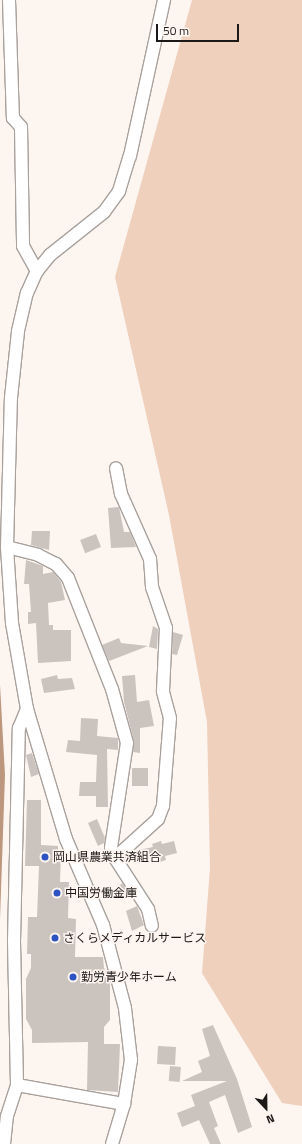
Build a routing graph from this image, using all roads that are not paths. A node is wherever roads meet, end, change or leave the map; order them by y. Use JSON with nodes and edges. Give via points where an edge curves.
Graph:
{"nodes":[{"id":1,"x":9,"y":0,"type":"edge"},
{"id":2,"x":164,"y":0,"type":"edge"},
{"id":3,"x":37,"y":271,"type":"junction"},
{"id":4,"x":116,"y":468,"type":"dead end"},
{"id":5,"x":7,"y":547,"type":"junction"},
{"id":6,"x":27,"y":708,"type":"junction"},
{"id":7,"x":115,"y":858,"type":"junction"},
{"id":8,"x":152,"y":926,"type":"dead end"},
{"id":9,"x":17,"y":1085,"type":"junction"},
{"id":10,"x":124,"y":1104,"type":"junction"},
{"id":11,"x":4,"y":1144,"type":"edge"},
{"id":12,"x":112,"y":1144,"type":"edge"}],
"edges":[{"from":1,"to":3,"type":"street","via":[[13,118],[20,127],[22,246]]},
{"from":2,"to":3,"type":"street","via":[[130,156],[119,192],[104,212],[50,255]]},
{"from":3,"to":5,"type":"street","via":[[27,293],[18,331],[11,398]]},
{"from":4,"to":7,"type":"street","via":[[121,494],[150,559],[152,587],[166,628],[164,691],[170,718],[163,806],[158,819]]},
{"from":5,"to":6,"type":"street","via":[[12,623]]},
{"from":5,"to":7,"type":"street","via":[[38,555],[56,564],[68,578],[112,689],[127,742],[111,848]]},
{"from":6,"to":9,"type":"street","via":[[19,728],[14,941]]},
{"from":6,"to":10,"type":"street","via":[[66,839],[87,883],[117,974],[131,1060]]},
{"from":7,"to":8,"type":"street","via":[[148,909]]},
{"from":9,"to":10,"type":"street"},
{"from":9,"to":11,"type":"street","via":[[7,1116]]},
{"from":10,"to":12,"type":"street"}]}
